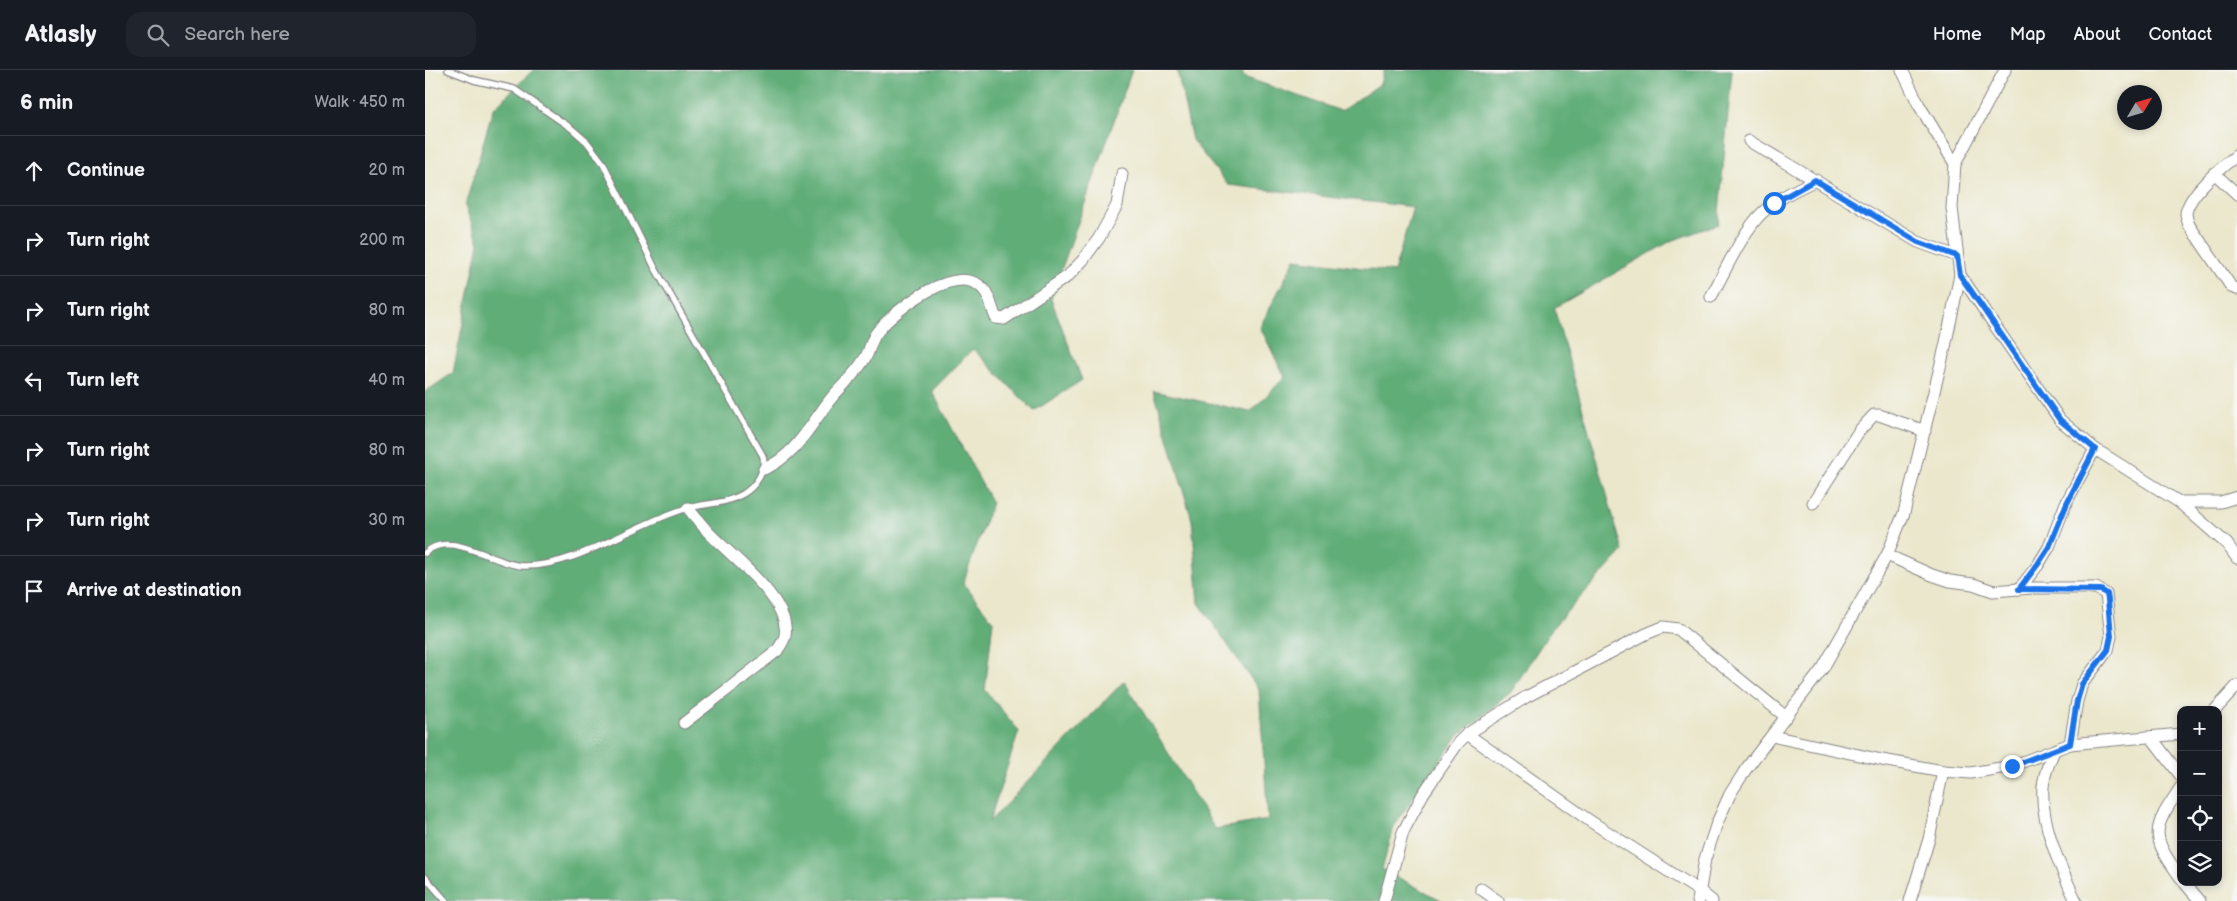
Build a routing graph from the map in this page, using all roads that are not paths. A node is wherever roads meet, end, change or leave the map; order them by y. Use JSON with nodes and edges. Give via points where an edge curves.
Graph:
{"nodes":[{"id":1,"x":448,"y":70,"type":"edge"},
{"id":2,"x":1903,"y":70,"type":"edge"},
{"id":3,"x":2005,"y":70,"type":"edge"},
{"id":4,"x":1749,"y":141,"type":"dead end"},
{"id":5,"x":2237,"y":155,"type":"edge"},
{"id":6,"x":1955,"y":164,"type":"junction"},
{"id":7,"x":1122,"y":174,"type":"dead end"},
{"id":8,"x":2214,"y":174,"type":"junction"},
{"id":9,"x":1815,"y":180,"type":"junction"},
{"id":10,"x":2237,"y":194,"type":"edge"},
{"id":11,"x":1957,"y":256,"type":"junction"},
{"id":12,"x":1960,"y":275,"type":"junction"},
{"id":13,"x":2237,"y":288,"type":"edge"},
{"id":14,"x":1711,"y":297,"type":"dead end"},
{"id":15,"x":1925,"y":431,"type":"junction"},
{"id":16,"x":2095,"y":449,"type":"junction"},
{"id":17,"x":763,"y":469,"type":"junction"},
{"id":18,"x":2237,"y":497,"type":"edge"},
{"id":19,"x":2179,"y":502,"type":"junction"},
{"id":20,"x":1813,"y":503,"type":"dead end"},
{"id":21,"x":688,"y":508,"type":"junction"},
{"id":22,"x":425,"y":553,"type":"edge"},
{"id":23,"x":1887,"y":555,"type":"junction"},
{"id":24,"x":2237,"y":558,"type":"edge"},
{"id":25,"x":2019,"y":589,"type":"junction"},
{"id":26,"x":2237,"y":686,"type":"edge"},
{"id":27,"x":2219,"y":706,"type":"edge"},
{"id":28,"x":1786,"y":717,"type":"junction"},
{"id":29,"x":684,"y":723,"type":"dead end"},
{"id":30,"x":1467,"y":734,"type":"junction"},
{"id":31,"x":2177,"y":734,"type":"edge"},
{"id":32,"x":1772,"y":736,"type":"junction"},
{"id":33,"x":2151,"y":737,"type":"junction"},
{"id":34,"x":2070,"y":744,"type":"junction"},
{"id":35,"x":2054,"y":751,"type":"junction"},
{"id":36,"x":1943,"y":771,"type":"junction"},
{"id":37,"x":2177,"y":771,"type":"edge"},
{"id":38,"x":2177,"y":793,"type":"edge"},
{"id":39,"x":2177,"y":872,"type":"edge"},
{"id":40,"x":425,"y":877,"type":"edge"},
{"id":41,"x":2187,"y":886,"type":"edge"},
{"id":42,"x":1481,"y":889,"type":"dead end"},
{"id":43,"x":1700,"y":896,"type":"edge"},
{"id":44,"x":446,"y":901,"type":"edge"},
{"id":45,"x":1384,"y":901,"type":"edge"},
{"id":46,"x":1499,"y":901,"type":"edge"},
{"id":47,"x":1712,"y":901,"type":"edge"},
{"id":48,"x":1910,"y":901,"type":"edge"},
{"id":49,"x":2076,"y":901,"type":"edge"},
{"id":50,"x":2200,"y":901,"type":"edge"}],
"edges":[{"from":1,"to":17,"type":"lane","via":[[514,89],[571,128],[603,162],[655,268],[763,456]]},
{"from":2,"to":6,"type":"street","via":[[1919,105]]},
{"from":3,"to":6,"type":"street"},
{"from":4,"to":9,"type":"street"},
{"from":5,"to":8,"type":"street"},
{"from":6,"to":11,"type":"street","via":[[1952,208]]},
{"from":7,"to":17,"type":"street","via":[[1114,211],[1099,238],[1068,276],[1000,320],[996,318],[985,290],[976,283],[955,282],[923,292],[878,330],[870,342],[867,357],[790,453]]},
{"from":8,"to":10,"type":"street"},
{"from":8,"to":13,"type":"street","via":[[2186,214],[2189,225],[2216,266],[2231,287]]},
{"from":9,"to":11,"type":"street","via":[[1918,242]]},
{"from":9,"to":14,"type":"street","via":[[1761,213]]},
{"from":11,"to":12,"type":"street"},
{"from":12,"to":15,"type":"street"},
{"from":12,"to":16,"type":"street","via":[[2060,420]]},
{"from":15,"to":20,"type":"street","via":[[1879,415],[1869,418]]},
{"from":15,"to":23,"type":"street","via":[[1904,513]]},
{"from":16,"to":19,"type":"street"},
{"from":16,"to":25,"type":"street","via":[[2049,547]]},
{"from":17,"to":21,"type":"lane","via":[[743,494]]},
{"from":18,"to":19,"type":"street","via":[[2221,502]]},
{"from":19,"to":24,"type":"street","via":[[2227,544]]},
{"from":21,"to":22,"type":"lane","via":[[554,564],[523,566],[448,544]]},
{"from":21,"to":29,"type":"street","via":[[754,576],[781,612],[785,638],[777,651]]},
{"from":23,"to":25,"type":"street","via":[[1950,581],[1993,591]]},
{"from":23,"to":28,"type":"street","via":[[1823,668]]},
{"from":25,"to":34,"type":"street","via":[[2096,588],[2107,594],[2111,636],[2108,650],[2082,684]]},
{"from":26,"to":27,"type":"street"},
{"from":28,"to":30,"type":"street","via":[[1678,629],[1663,627],[1526,697]]},
{"from":28,"to":32,"type":"street"},
{"from":30,"to":43,"type":"street"},
{"from":30,"to":45,"type":"street","via":[[1423,794],[1403,832]]},
{"from":31,"to":33,"type":"street"},
{"from":32,"to":36,"type":"street"},
{"from":32,"to":43,"type":"street","via":[[1746,769],[1717,823],[1705,859]]},
{"from":33,"to":34,"type":"street"},
{"from":33,"to":37,"type":"street"},
{"from":34,"to":35,"type":"street"},
{"from":35,"to":36,"type":"street","via":[[1994,770],[1971,774]]},
{"from":35,"to":49,"type":"street","via":[[2043,788],[2044,808],[2059,864]]},
{"from":36,"to":48,"type":"street","via":[[1929,839]]},
{"from":38,"to":39,"type":"street","via":[[2163,813],[2157,833],[2161,849]]},
{"from":40,"to":44,"type":"lane"},
{"from":41,"to":50,"type":"street"},
{"from":42,"to":46,"type":"street"},
{"from":43,"to":47,"type":"street"}]}
